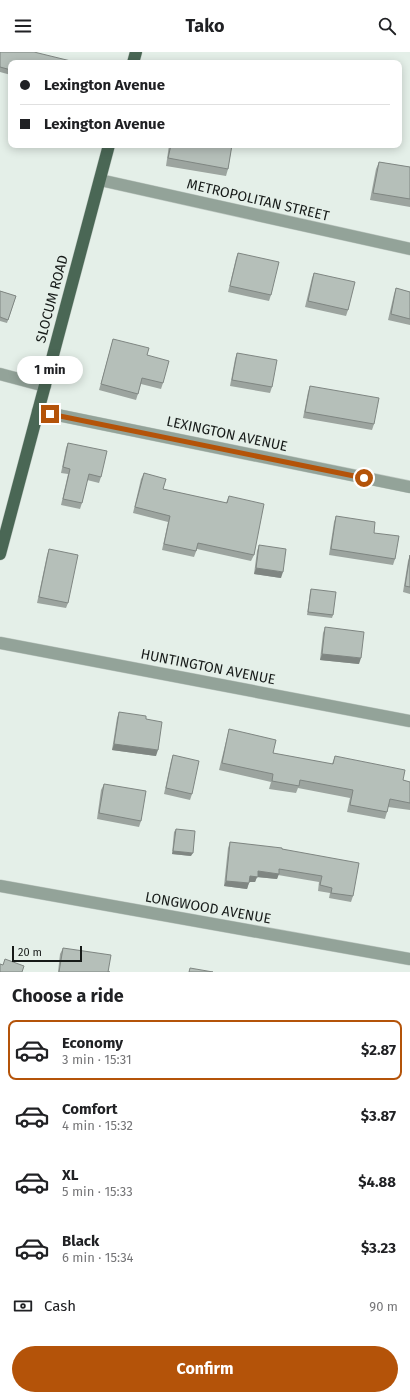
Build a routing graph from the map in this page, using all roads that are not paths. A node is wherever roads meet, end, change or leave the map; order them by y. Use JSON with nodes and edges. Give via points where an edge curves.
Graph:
{"nodes":[{"id":1,"x":109,"y":148,"type":"edge"},
{"id":2,"x":100,"y":180,"type":"junction"},
{"id":3,"x":410,"y":249,"type":"edge"},
{"id":4,"x":0,"y":374,"type":"edge"},
{"id":5,"x":45,"y":386,"type":"junction"},
{"id":6,"x":38,"y":411,"type":"junction"},
{"id":7,"x":410,"y":487,"type":"edge"},
{"id":8,"x":0,"y":554,"type":"edge"},
{"id":9,"x":0,"y":643,"type":"edge"},
{"id":10,"x":410,"y":721,"type":"edge"},
{"id":11,"x":0,"y":886,"type":"edge"},
{"id":12,"x":410,"y":959,"type":"edge"}],
"edges":[{"from":1,"to":2,"type":"main road","name":"SLOCUM ROAD"},
{"from":2,"to":3,"type":"street","name":"METROPOLITAN STREET"},
{"from":2,"to":5,"type":"main road","name":"SLOCUM ROAD"},
{"from":4,"to":5,"type":"street"},
{"from":5,"to":6,"type":"main road","name":"SLOCUM ROAD"},
{"from":6,"to":7,"type":"street","name":"LEXINGTON AVENUE"},
{"from":6,"to":8,"type":"main road","name":"SLOCUM ROAD"},
{"from":9,"to":10,"type":"street","name":"HUNTINGTON AVENUE"},
{"from":11,"to":12,"type":"street","name":"LONGWOOD AVENUE"}]}
